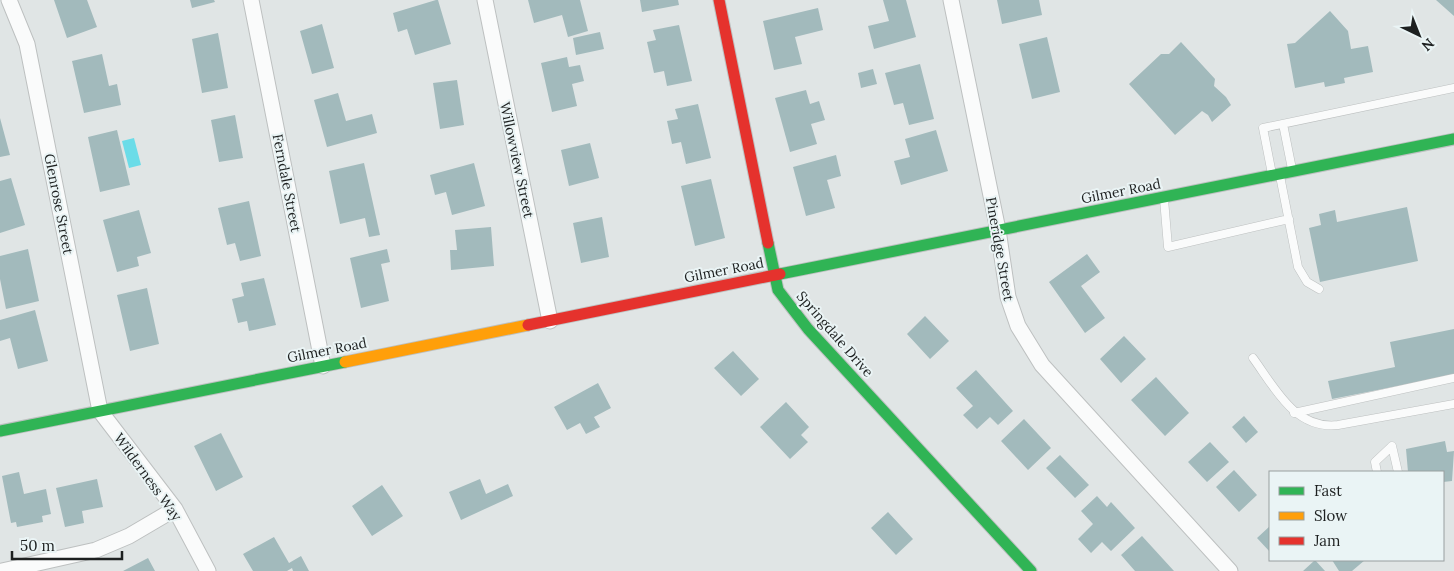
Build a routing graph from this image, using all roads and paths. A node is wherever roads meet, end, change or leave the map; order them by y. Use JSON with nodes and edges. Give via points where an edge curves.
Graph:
{"nodes":[{"id":1,"x":9,"y":0,"type":"edge"},
{"id":2,"x":251,"y":0,"type":"edge"},
{"id":3,"x":485,"y":0,"type":"edge"},
{"id":4,"x":719,"y":0,"type":"edge"},
{"id":5,"x":951,"y":0,"type":"edge"},
{"id":6,"x":1454,"y":88,"type":"edge"},
{"id":7,"x":1283,"y":124,"type":"junction"},
{"id":8,"x":1454,"y":139,"type":"edge"},
{"id":9,"x":1293,"y":172,"type":"junction"},
{"id":10,"x":1276,"y":175,"type":"junction"},
{"id":11,"x":1164,"y":197,"type":"junction"},
{"id":12,"x":1289,"y":219,"type":"junction"},
{"id":13,"x":998,"y":230,"type":"junction"},
{"id":14,"x":774,"y":276,"type":"junction"},
{"id":15,"x":1319,"y":289,"type":"dead end"},
{"id":16,"x":550,"y":320,"type":"junction"},
{"id":17,"x":1253,"y":358,"type":"dead end"},
{"id":18,"x":324,"y":366,"type":"junction"},
{"id":19,"x":1454,"y":378,"type":"edge"},
{"id":20,"x":1454,"y":404,"type":"edge"},
{"id":21,"x":100,"y":411,"type":"junction"},
{"id":22,"x":1294,"y":412,"type":"junction"},
{"id":23,"x":0,"y":432,"type":"edge"},
{"id":24,"x":1377,"y":471,"type":"edge"},
{"id":25,"x":1398,"y":471,"type":"edge"},
{"id":26,"x":175,"y":509,"type":"junction"},
{"id":27,"x":2,"y":571,"type":"edge"},
{"id":28,"x":208,"y":571,"type":"edge"},
{"id":29,"x":1031,"y":571,"type":"edge"},
{"id":30,"x":1230,"y":571,"type":"edge"}],
"edges":[{"from":1,"to":21,"type":"street","name":"Glenrose Street","via":[[27,44]]},
{"from":2,"to":18,"type":"street","name":"Ferndale Street"},
{"from":3,"to":16,"type":"street","name":"Willowview Street"},
{"from":4,"to":14,"type":"main road","name":"Springdale Drive"},
{"from":5,"to":13,"type":"street","name":"Pineridge Street"},
{"from":6,"to":7,"type":"lane"},
{"from":7,"to":9,"type":"lane"},
{"from":7,"to":10,"type":"lane","via":[[1263,128]]},
{"from":8,"to":9,"type":"main road","name":"Gilmer Road"},
{"from":9,"to":10,"type":"main road","name":"Gilmer Road"},
{"from":10,"to":11,"type":"main road","name":"Gilmer Road"},
{"from":10,"to":12,"type":"lane"},
{"from":11,"to":12,"type":"lane","via":[[1168,248]]},
{"from":11,"to":13,"type":"main road","name":"Gilmer Road"},
{"from":12,"to":15,"type":"lane","via":[[1301,273],[1310,286]]},
{"from":13,"to":14,"type":"main road","name":"Gilmer Road"},
{"from":13,"to":30,"type":"street","name":"Pineridge Street","via":[[1011,308],[1037,358]]},
{"from":14,"to":16,"type":"main road","name":"Gilmer Road"},
{"from":14,"to":29,"type":"main road","name":"Springdale Drive","via":[[782,296],[808,329]]},
{"from":16,"to":18,"type":"main road","name":"Gilmer Road"},
{"from":17,"to":22,"type":"lane"},
{"from":18,"to":21,"type":"main road","name":"Gilmer Road"},
{"from":19,"to":22,"type":"lane"},
{"from":20,"to":22,"type":"lane","via":[[1326,426],[1306,421]]},
{"from":21,"to":23,"type":"main road","name":"Gilmer Road"},
{"from":21,"to":26,"type":"street","name":"Wilderness Way"},
{"from":24,"to":25,"type":"lane","via":[[1375,462],[1392,446]]},
{"from":26,"to":27,"type":"street","via":[[130,536],[96,550]]},
{"from":26,"to":28,"type":"street","name":"Wilderness Way"}]}
